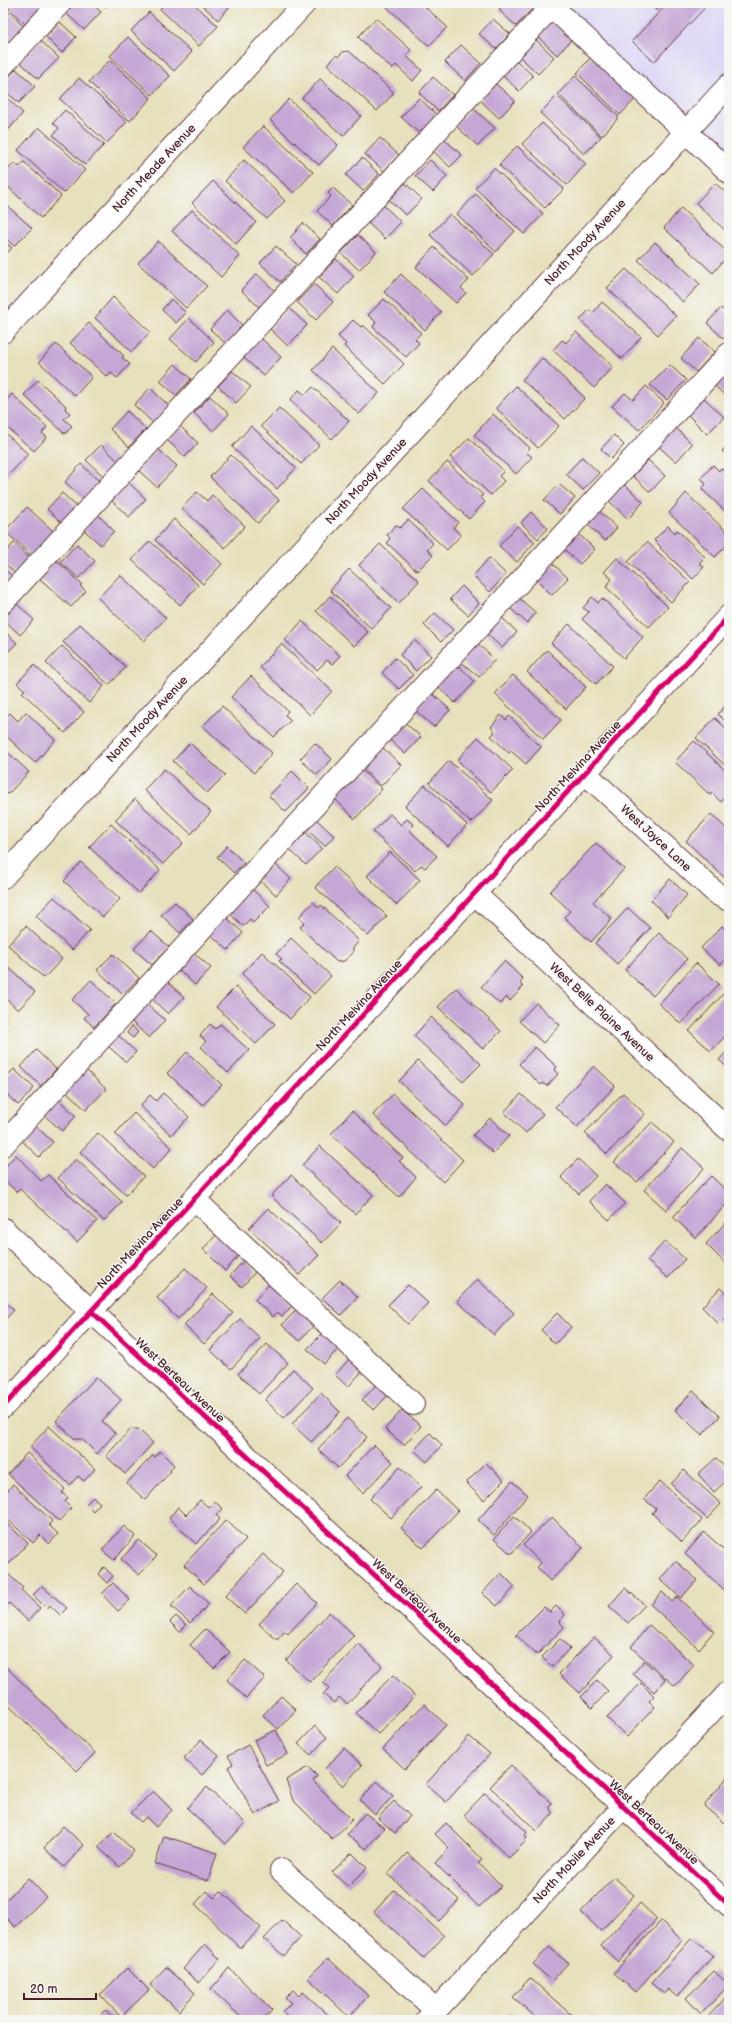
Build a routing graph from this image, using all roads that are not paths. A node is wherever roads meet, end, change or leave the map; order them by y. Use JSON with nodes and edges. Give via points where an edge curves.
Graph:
{"nodes":[{"id":1,"x":60,"y":3,"type":"edge"},
{"id":2,"x":305,"y":3,"type":"edge"},
{"id":3,"x":549,"y":5,"type":"edge"},
{"id":4,"x":3,"y":64,"type":"edge"},
{"id":5,"x":729,"y":85,"type":"edge"},
{"id":6,"x":686,"y":132,"type":"junction"},
{"id":7,"x":729,"y":172,"type":"edge"},
{"id":8,"x":3,"y":332,"type":"edge"},
{"id":9,"x":729,"y":354,"type":"edge"},
{"id":10,"x":3,"y":602,"type":"edge"},
{"id":11,"x":729,"y":616,"type":"edge"},
{"id":12,"x":585,"y":773,"type":"junction"},
{"id":13,"x":3,"y":877,"type":"edge"},
{"id":14,"x":474,"y":893,"type":"junction"},
{"id":15,"x":729,"y":900,"type":"edge"},
{"id":16,"x":729,"y":1130,"type":"edge"},
{"id":17,"x":3,"y":1145,"type":"edge"},
{"id":18,"x":194,"y":1199,"type":"junction"},
{"id":19,"x":3,"y":1229,"type":"edge"},
{"id":20,"x":91,"y":1311,"type":"junction"},
{"id":21,"x":413,"y":1404,"type":"dead end"},
{"id":22,"x":3,"y":1407,"type":"edge"},
{"id":23,"x":729,"y":1692,"type":"edge"},
{"id":24,"x":624,"y":1807,"type":"junction"},
{"id":25,"x":281,"y":1870,"type":"dead end"},
{"id":26,"x":729,"y":1905,"type":"edge"},
{"id":27,"x":432,"y":2015,"type":"edge"}],
"edges":[{"from":1,"to":4,"type":"street"},
{"from":2,"to":8,"type":"street","name":"North Meade Avenue"},
{"from":3,"to":6,"type":"street"},
{"from":3,"to":10,"type":"street"},
{"from":5,"to":6,"type":"street","name":"North Moody Avenue"},
{"from":6,"to":7,"type":"street"},
{"from":6,"to":13,"type":"street","name":"North Moody Avenue"},
{"from":9,"to":17,"type":"street"},
{"from":11,"to":12,"type":"street","name":"North Melvina Avenue"},
{"from":12,"to":14,"type":"street","name":"North Melvina Avenue"},
{"from":12,"to":15,"type":"street","name":"West Joyce Lane","via":[[717,894]]},
{"from":14,"to":16,"type":"street","name":"West Belle Plaine Avenue"},
{"from":14,"to":18,"type":"street","name":"North Melvina Avenue"},
{"from":18,"to":20,"type":"street","name":"North Melvina Avenue"},
{"from":18,"to":21,"type":"street"},
{"from":19,"to":20,"type":"street","name":"West Berteau Avenue"},
{"from":20,"to":22,"type":"street","name":"North Melvina Avenue"},
{"from":20,"to":24,"type":"street","name":"West Berteau Avenue"},
{"from":23,"to":24,"type":"street","name":"North Mobile Avenue"},
{"from":24,"to":26,"type":"street","name":"West Berteau Avenue"},
{"from":24,"to":27,"type":"street","name":"North Mobile Avenue"},
{"from":25,"to":27,"type":"street","name":"North Mobile Avenue"}]}
